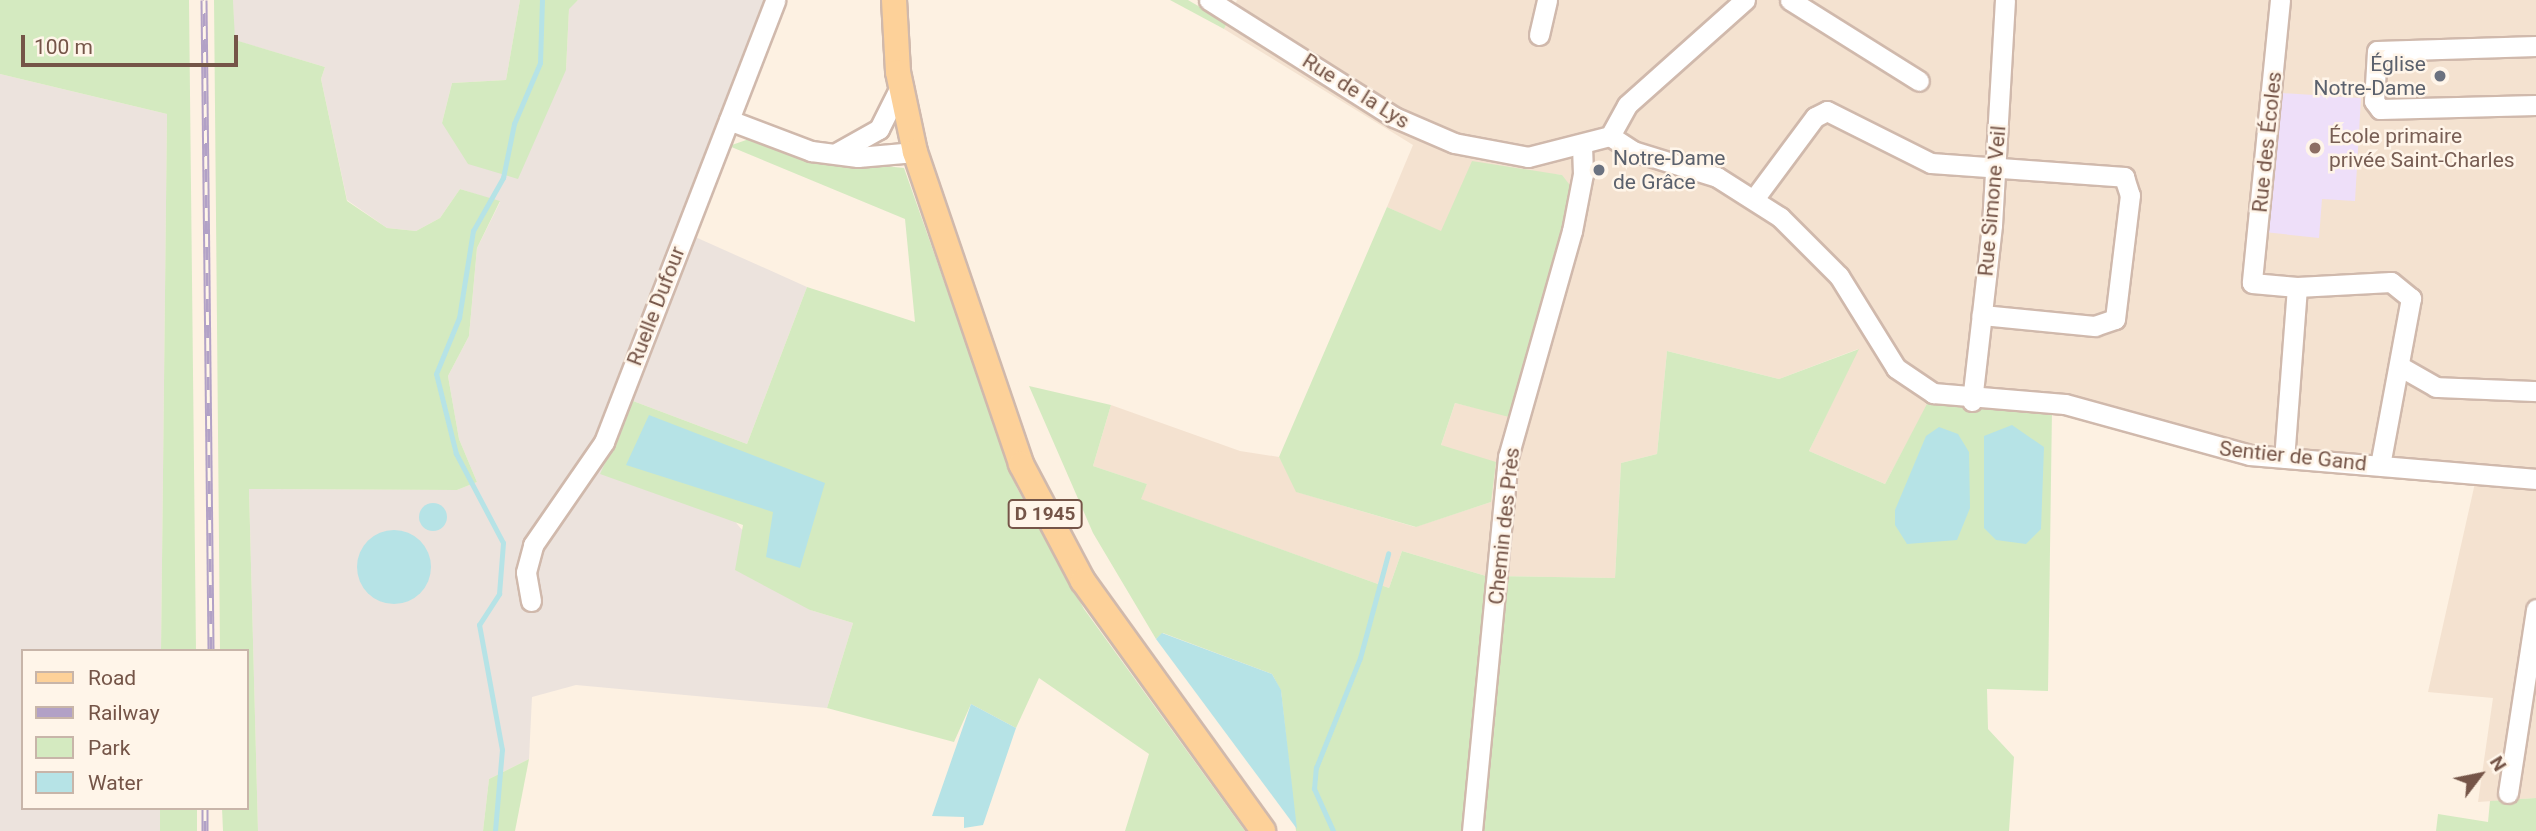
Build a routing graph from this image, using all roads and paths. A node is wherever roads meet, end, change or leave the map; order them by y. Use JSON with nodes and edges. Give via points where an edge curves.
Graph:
{"nodes":[{"id":1,"x":775,"y":0,"type":"edge"},
{"id":2,"x":894,"y":0,"type":"edge"},
{"id":3,"x":1209,"y":0,"type":"edge"},
{"id":4,"x":1547,"y":0,"type":"edge"},
{"id":5,"x":1745,"y":0,"type":"edge"},
{"id":6,"x":1790,"y":0,"type":"edge"},
{"id":7,"x":2005,"y":0,"type":"edge"},
{"id":8,"x":2280,"y":0,"type":"edge"},
{"id":9,"x":1539,"y":34,"type":"dead end"},
{"id":10,"x":2536,"y":46,"type":"edge"},
{"id":11,"x":1919,"y":81,"type":"dead end"},
{"id":12,"x":900,"y":87,"type":"junction"},
{"id":13,"x":2536,"y":105,"type":"edge"},
{"id":14,"x":729,"y":120,"type":"junction"},
{"id":15,"x":1610,"y":136,"type":"junction"},
{"id":16,"x":1582,"y":146,"type":"junction"},
{"id":17,"x":915,"y":152,"type":"junction"},
{"id":18,"x":833,"y":153,"type":"junction"},
{"id":19,"x":1996,"y":168,"type":"junction"},
{"id":20,"x":1755,"y":199,"type":"junction"},
{"id":21,"x":2297,"y":287,"type":"junction"},
{"id":22,"x":1982,"y":314,"type":"junction"},
{"id":23,"x":2401,"y":367,"type":"junction"},
{"id":24,"x":2536,"y":391,"type":"edge"},
{"id":25,"x":1972,"y":401,"type":"junction"},
{"id":26,"x":2284,"y":458,"type":"junction"},
{"id":27,"x":2380,"y":465,"type":"junction"},
{"id":28,"x":2536,"y":479,"type":"edge"},
{"id":29,"x":531,"y":601,"type":"dead end"},
{"id":30,"x":2536,"y":609,"type":"edge"},
{"id":31,"x":2508,"y":793,"type":"dead end"},
{"id":32,"x":1263,"y":831,"type":"edge"},
{"id":33,"x":1472,"y":831,"type":"edge"}],
"edges":[{"from":1,"to":14,"type":"street","name":"Ruelle Dufour"},
{"from":2,"to":12,"type":"main road","number":"D 1945"},
{"from":3,"to":16,"type":"street","name":"Rue de la Lys","via":[[1394,117],[1442,139],[1517,156]]},
{"from":4,"to":9,"type":"street"},
{"from":5,"to":15,"type":"street","via":[[1622,110]]},
{"from":6,"to":11,"type":"street"},
{"from":7,"to":19,"type":"street","name":"Rue Simone Veil"},
{"from":8,"to":21,"type":"street","name":"Rue des Écoles","via":[[2252,283]]},
{"from":10,"to":13,"type":"street","via":[[2376,51],[2374,101],[2380,109]]},
{"from":12,"to":17,"type":"main road","number":"D 1945"},
{"from":12,"to":18,"type":"street","via":[[872,135]]},
{"from":14,"to":18,"type":"street"},
{"from":14,"to":29,"type":"street","name":"Ruelle Dufour","via":[[599,451],[533,545],[526,572]]},
{"from":15,"to":16,"type":"street","name":"Rue de la Lys"},
{"from":15,"to":20,"type":"street","name":"Sentier de Gand"},
{"from":16,"to":33,"type":"street","name":"Chemin des Près","via":[[1572,231],[1508,457]]},
{"from":17,"to":18,"type":"street"},
{"from":17,"to":32,"type":"main road","number":"D 1945","via":[[1002,414],[1045,514],[1094,596]]},
{"from":19,"to":20,"type":"street","via":[[1923,161],[1827,111],[1815,117]]},
{"from":19,"to":22,"type":"street","name":"Rue Simone Veil"},
{"from":19,"to":22,"type":"street","via":[[2120,175],[2130,191],[2125,261],[2118,312],[2108,324]]},
{"from":20,"to":25,"type":"street","name":"Sentier de Gand","via":[[1832,267],[1902,373],[1933,393]]},
{"from":21,"to":23,"type":"street","via":[[2354,282],[2403,287],[2412,308]]},
{"from":21,"to":26,"type":"street"},
{"from":22,"to":25,"type":"street","name":"Rue Simone Veil"},
{"from":23,"to":24,"type":"street","via":[[2442,388]]},
{"from":23,"to":27,"type":"street"},
{"from":25,"to":26,"type":"street","name":"Sentier de Gand","via":[[2065,404],[2226,451]]},
{"from":26,"to":27,"type":"street","name":"Sentier de Gand"},
{"from":27,"to":28,"type":"street","name":"Sentier de Gand"},
{"from":30,"to":31,"type":"street"}]}
